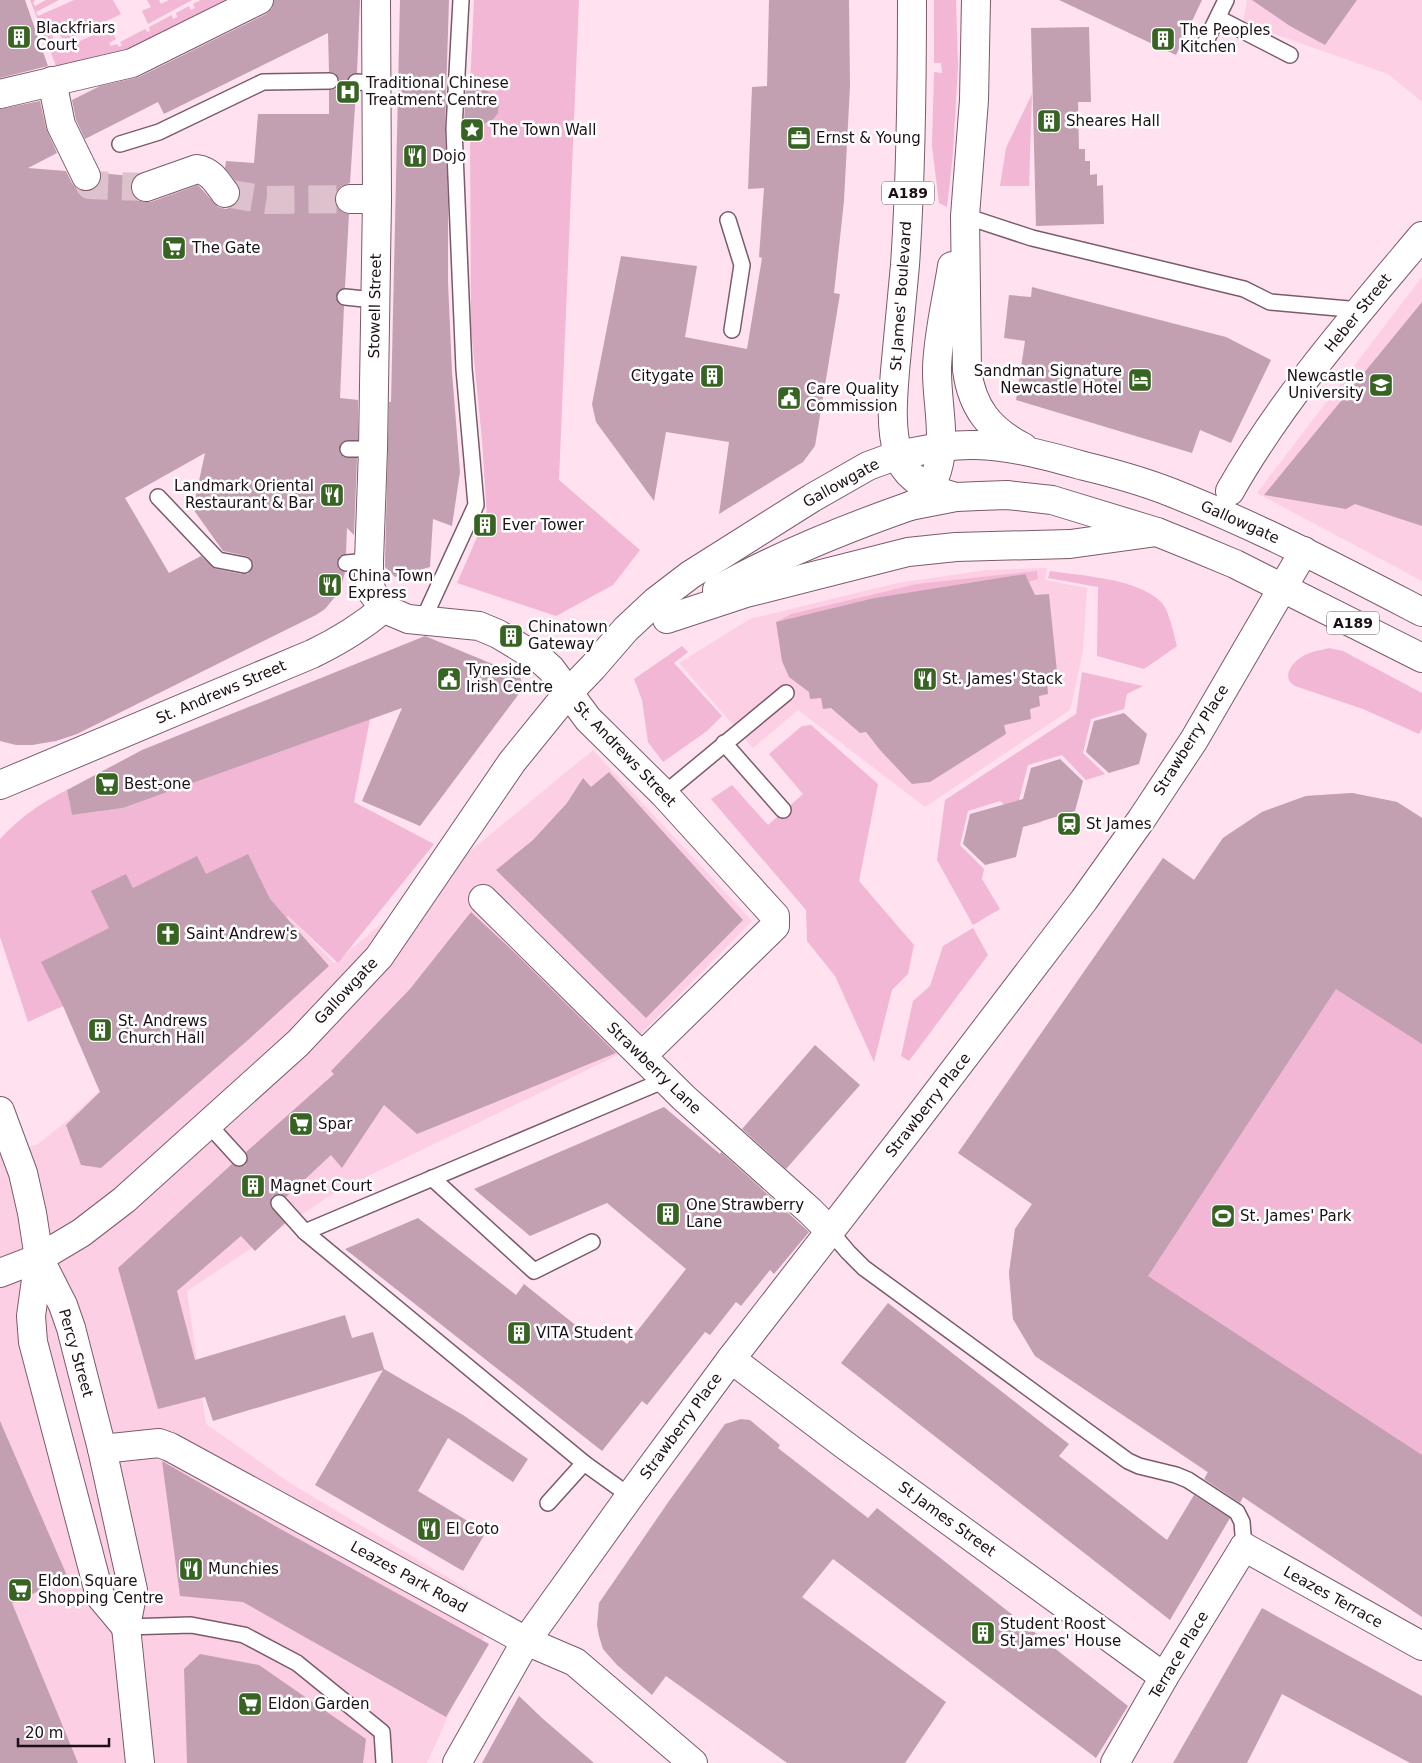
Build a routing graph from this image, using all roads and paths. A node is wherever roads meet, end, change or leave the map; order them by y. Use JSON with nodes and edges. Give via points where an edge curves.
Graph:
{"nodes":[{"id":1,"x":259,"y":0,"type":"edge"},
{"id":2,"x":376,"y":0,"type":"edge"},
{"id":3,"x":461,"y":0,"type":"edge"},
{"id":4,"x":912,"y":0,"type":"edge"},
{"id":5,"x":976,"y":0,"type":"edge"},
{"id":6,"x":1226,"y":0,"type":"edge"},
{"id":7,"x":1218,"y":18,"type":"junction"},
{"id":8,"x":1206,"y":41,"type":"dead end"},
{"id":9,"x":1290,"y":56,"type":"dead end"},
{"id":10,"x":52,"y":81,"type":"junction"},
{"id":11,"x":330,"y":81,"type":"dead end"},
{"id":12,"x":0,"y":94,"type":"edge"},
{"id":13,"x":120,"y":144,"type":"dead end"},
{"id":14,"x":86,"y":176,"type":"tunnel mouth"},
{"id":15,"x":146,"y":187,"type":"tunnel mouth"},
{"id":16,"x":225,"y":193,"type":"tunnel mouth"},
{"id":17,"x":350,"y":199,"type":"tunnel mouth"},
{"id":18,"x":377,"y":199,"type":"junction"},
{"id":19,"x":965,"y":216,"type":"junction"},
{"id":20,"x":728,"y":220,"type":"dead end"},
{"id":21,"x":1422,"y":236,"type":"edge"},
{"id":22,"x":345,"y":297,"type":"dead end"},
{"id":23,"x":374,"y":300,"type":"junction"},
{"id":24,"x":1360,"y":310,"type":"junction"},
{"id":25,"x":732,"y":330,"type":"dead end"},
{"id":26,"x":941,"y":446,"type":"junction"},
{"id":27,"x":1030,"y":451,"type":"junction"},
{"id":28,"x":898,"y":455,"type":"junction"},
{"id":29,"x":1230,"y":491,"type":"dead end"},
{"id":30,"x":158,"y":497,"type":"dead end"},
{"id":31,"x":920,"y":497,"type":"junction"},
{"id":32,"x":1157,"y":532,"type":"junction"},
{"id":33,"x":1304,"y":551,"type":"junction"},
{"id":34,"x":244,"y":565,"type":"dead end"},
{"id":35,"x":1283,"y":588,"type":"junction"},
{"id":36,"x":384,"y":608,"type":"junction"},
{"id":37,"x":1422,"y":612,"type":"edge"},
{"id":38,"x":667,"y":619,"type":"junction"},
{"id":39,"x":423,"y":620,"type":"junction"},
{"id":40,"x":1422,"y":658,"type":"edge"},
{"id":41,"x":593,"y":667,"type":"junction"},
{"id":42,"x":568,"y":693,"type":"junction"},
{"id":43,"x":786,"y":693,"type":"dead end"},
{"id":44,"x":724,"y":743,"type":"junction"},
{"id":45,"x":1,"y":785,"type":"edge"},
{"id":46,"x":664,"y":794,"type":"junction"},
{"id":47,"x":783,"y":810,"type":"dead end"},
{"id":48,"x":483,"y":899,"type":"dead end"},
{"id":49,"x":642,"y":1056,"type":"junction"},
{"id":50,"x":665,"y":1080,"type":"junction"},
{"id":51,"x":0,"y":1111,"type":"edge"},
{"id":52,"x":208,"y":1124,"type":"junction"},
{"id":53,"x":238,"y":1158,"type":"dead end"},
{"id":54,"x":432,"y":1178,"type":"junction"},
{"id":55,"x":279,"y":1203,"type":"dead end"},
{"id":56,"x":830,"y":1231,"type":"junction"},
{"id":57,"x":305,"y":1232,"type":"junction"},
{"id":58,"x":592,"y":1242,"type":"dead end"},
{"id":59,"x":39,"y":1258,"type":"junction"},
{"id":60,"x":0,"y":1273,"type":"edge"},
{"id":61,"x":731,"y":1359,"type":"junction"},
{"id":62,"x":102,"y":1449,"type":"junction"},
{"id":63,"x":584,"y":1463,"type":"junction"},
{"id":64,"x":630,"y":1496,"type":"junction"},
{"id":65,"x":548,"y":1503,"type":"dead end"},
{"id":66,"x":1244,"y":1547,"type":"junction"},
{"id":67,"x":126,"y":1628,"type":"junction"},
{"id":68,"x":526,"y":1641,"type":"junction"},
{"id":69,"x":1422,"y":1646,"type":"edge"},
{"id":70,"x":1164,"y":1677,"type":"junction"},
{"id":71,"x":140,"y":1763,"type":"edge"},
{"id":72,"x":384,"y":1763,"type":"edge"},
{"id":73,"x":457,"y":1763,"type":"edge"},
{"id":74,"x":693,"y":1763,"type":"edge"},
{"id":75,"x":1115,"y":1763,"type":"edge"}],
"edges":[{"from":1,"to":10,"type":"street","via":[[132,63]]},
{"from":2,"to":18,"type":"street","name":"Stowell Street","via":[[366,82]]},
{"from":3,"to":39,"type":"lane","via":[[454,129],[464,369],[476,505]]},
{"from":4,"to":28,"type":"street","name":"St James' Boulevard","number":"A189","via":[[905,265],[892,408]]},
{"from":5,"to":19,"type":"street","number":"A189","via":[[974,100]]},
{"from":6,"to":7,"type":"lane"},
{"from":7,"to":8,"type":"lane"},
{"from":7,"to":9,"type":"lane"},
{"from":10,"to":12,"type":"street"},
{"from":10,"to":14,"type":"street","via":[[61,125]]},
{"from":11,"to":13,"type":"lane","via":[[263,82],[159,132]]},
{"from":15,"to":16,"type":"street","via":[[197,169],[210,174]]},
{"from":17,"to":18,"type":"street"},
{"from":18,"to":23,"type":"street","name":"Stowell Street"},
{"from":19,"to":24,"type":"lane","via":[[1032,238],[1244,289],[1270,302]]},
{"from":19,"to":26,"type":"street","number":"A189","via":[[954,253],[939,348]]},
{"from":19,"to":27,"type":"street","number":"A189","via":[[969,387],[994,428]]},
{"from":20,"to":25,"type":"lane","via":[[742,265]]},
{"from":21,"to":24,"type":"street","name":"Heber Street"},
{"from":22,"to":23,"type":"lane"},
{"from":23,"to":36,"type":"street","name":"Stowell Street","via":[[360,449],[357,562]]},
{"from":24,"to":29,"type":"street","name":"Heber Street","via":[[1283,408]]},
{"from":26,"to":27,"type":"street","name":"Gallowgate","number":"A189","via":[[975,444]]},
{"from":26,"to":28,"type":"street","name":"Gallowgate","number":"A189"},
{"from":26,"to":31,"type":"street","number":"A189","via":[[938,469]]},
{"from":27,"to":33,"type":"street","name":"Gallowgate","number":"A189","via":[[1170,492]]},
{"from":28,"to":31,"type":"street","name":"St James' Boulevard","number":"A189","via":[[918,481]]},
{"from":28,"to":41,"type":"street","name":"Gallowgate","via":[[868,466],[812,498],[690,575],[656,600]]},
{"from":30,"to":34,"type":"lane","via":[[218,560]]},
{"from":31,"to":32,"type":"street","name":"St James' Boulevard","number":"A189","via":[[1007,496],[1052,500]]},
{"from":31,"to":38,"type":"street","name":"Gallowgate","via":[[749,572]]},
{"from":32,"to":35,"type":"street","number":"A189"},
{"from":32,"to":38,"type":"street","via":[[1070,544],[956,547],[908,552],[746,593]]},
{"from":33,"to":35,"type":"street","name":"Strawberry Place"},
{"from":33,"to":37,"type":"street","number":"A189"},
{"from":35,"to":40,"type":"street","number":"A189"},
{"from":35,"to":56,"type":"street","name":"Strawberry Place","via":[[1194,740],[1141,820],[1022,983]]},
{"from":36,"to":39,"type":"street","name":"St. Andrews Street","via":[[408,619]]},
{"from":36,"to":45,"type":"street","name":"St. Andrews Street","via":[[338,642]]},
{"from":38,"to":41,"type":"street","name":"Gallowgate"},
{"from":39,"to":42,"type":"street","name":"St. Andrews Street","via":[[479,626],[498,634],[541,660]]},
{"from":41,"to":42,"type":"street","name":"Gallowgate"},
{"from":42,"to":46,"type":"street","name":"St. Andrews Street","via":[[588,719]]},
{"from":42,"to":52,"type":"street","name":"Gallowgate","via":[[512,762],[379,957],[298,1043]]},
{"from":43,"to":44,"type":"lane"},
{"from":44,"to":46,"type":"lane"},
{"from":44,"to":47,"type":"lane"},
{"from":46,"to":49,"type":"street","name":"St. Andrews Street","via":[[776,916],[775,926]]},
{"from":48,"to":49,"type":"street","name":"Strawberry Lane"},
{"from":49,"to":50,"type":"street","name":"Strawberry Lane"},
{"from":50,"to":54,"type":"lane"},
{"from":50,"to":56,"type":"street","name":"Strawberry Lane"},
{"from":51,"to":59,"type":"street","via":[[23,1173]]},
{"from":52,"to":53,"type":"lane"},
{"from":52,"to":59,"type":"street","name":"Gallowgate","via":[[103,1216]]},
{"from":54,"to":57,"type":"lane"},
{"from":54,"to":58,"type":"lane","via":[[534,1270]]},
{"from":55,"to":57,"type":"lane"},
{"from":56,"to":61,"type":"street","name":"Strawberry Place"},
{"from":56,"to":66,"type":"lane","via":[[864,1268],[1128,1461],[1182,1478],[1237,1512],[1242,1522]]},
{"from":57,"to":63,"type":"lane"},
{"from":59,"to":60,"type":"street","name":"Gallowgate"},
{"from":59,"to":62,"type":"street","name":"Percy Street","via":[[71,1328]]},
{"from":59,"to":67,"type":"street","via":[[31,1316],[33,1342],[100,1596]]},
{"from":61,"to":64,"type":"street","name":"Strawberry Place"},
{"from":61,"to":70,"type":"street","name":"St James Street"},
{"from":62,"to":67,"type":"street","name":"Percy Street","via":[[134,1590]]},
{"from":62,"to":68,"type":"street","name":"Leazes Park Road","via":[[159,1442]]},
{"from":63,"to":64,"type":"lane"},
{"from":63,"to":65,"type":"lane"},
{"from":64,"to":68,"type":"street","name":"Strawberry Place"},
{"from":66,"to":69,"type":"street","name":"Leazes Terrace"},
{"from":66,"to":70,"type":"street","name":"Terrace Place"},
{"from":67,"to":71,"type":"street","name":"Percy Street"},
{"from":67,"to":72,"type":"lane","via":[[191,1625],[244,1635],[297,1663],[382,1732]]},
{"from":68,"to":73,"type":"street","name":"Strawberry Place"},
{"from":68,"to":74,"type":"street","name":"Leazes Park Road","via":[[575,1662]]},
{"from":70,"to":75,"type":"street","name":"Terrace Place"}]}
